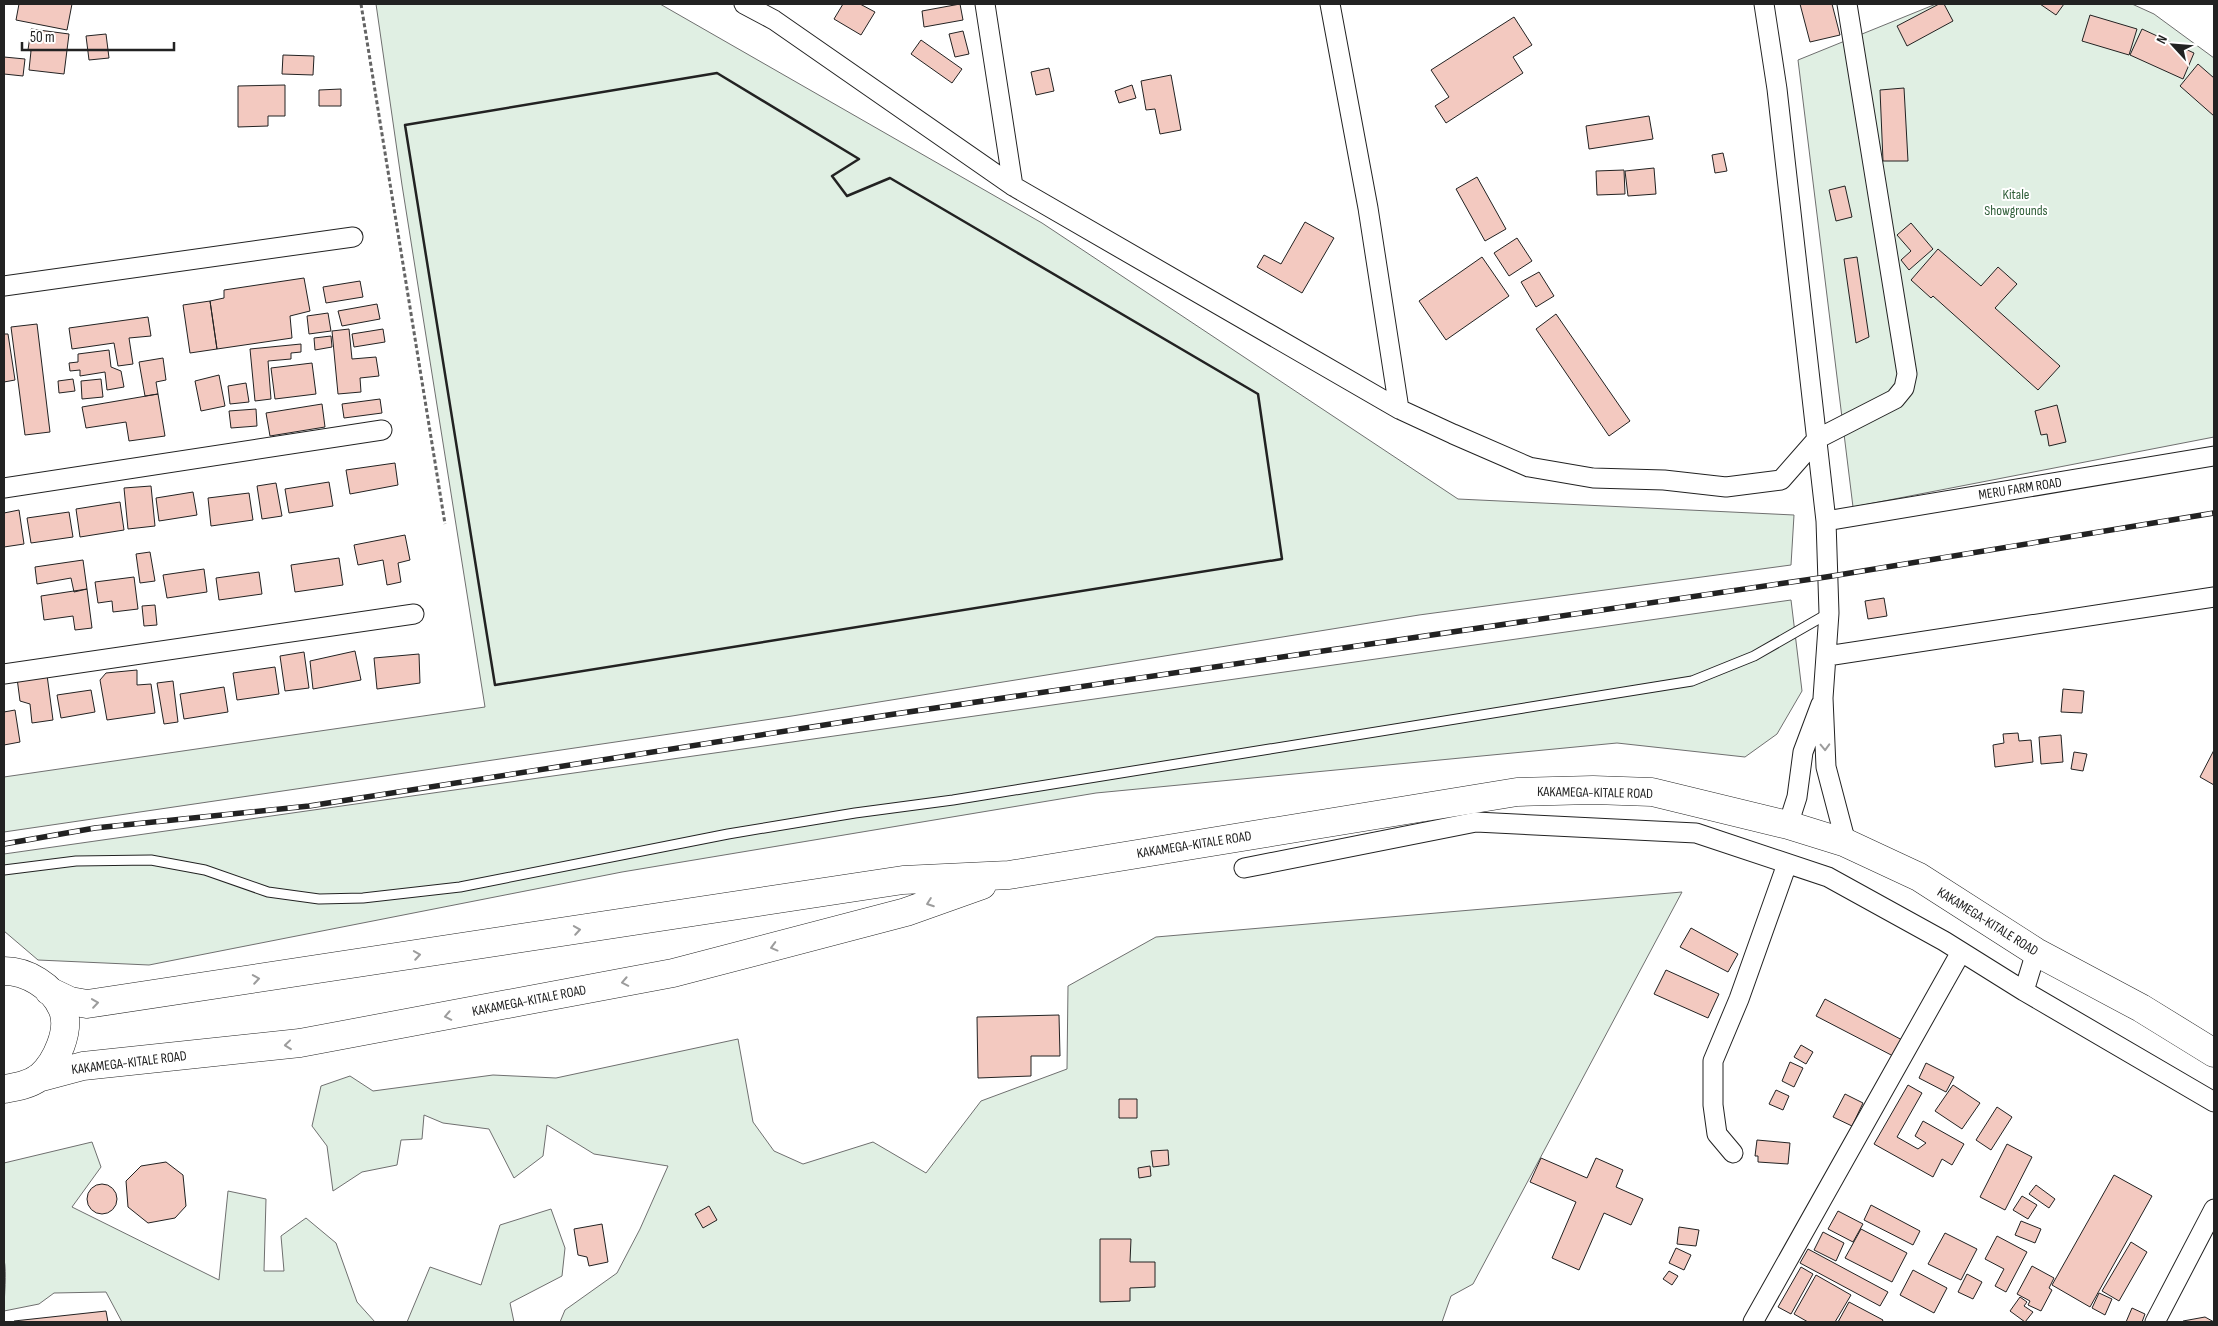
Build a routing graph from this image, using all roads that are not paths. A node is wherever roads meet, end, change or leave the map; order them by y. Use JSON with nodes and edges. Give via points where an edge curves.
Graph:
{"nodes":[{"id":1,"x":744,"y":4,"type":"edge"},
{"id":2,"x":985,"y":4,"type":"edge"},
{"id":3,"x":1330,"y":4,"type":"edge"},
{"id":4,"x":1764,"y":4,"type":"edge"},
{"id":5,"x":1847,"y":4,"type":"edge"},
{"id":6,"x":1013,"y":186,"type":"junction"},
{"id":7,"x":353,"y":237,"type":"dead end"},
{"id":8,"x":4,"y":286,"type":"edge"},
{"id":9,"x":1399,"y":409,"type":"junction"},
{"id":10,"x":382,"y":430,"type":"dead end"},
{"id":11,"x":1817,"y":438,"type":"junction"},
{"id":12,"x":2214,"y":456,"type":"edge"},
{"id":13,"x":4,"y":488,"type":"edge"},
{"id":14,"x":1826,"y":521,"type":"junction"},
{"id":15,"x":2214,"y":597,"type":"edge"},
{"id":16,"x":1829,"y":613,"type":"junction"},
{"id":17,"x":414,"y":614,"type":"dead end"},
{"id":18,"x":1827,"y":656,"type":"junction"},
{"id":19,"x":4,"y":674,"type":"edge"},
{"id":20,"x":1823,"y":698,"type":"junction"},
{"id":21,"x":1788,"y":825,"type":"junction"},
{"id":22,"x":1846,"y":843,"type":"junction"},
{"id":23,"x":1787,"y":864,"type":"junction"},
{"id":24,"x":1244,"y":868,"type":"dead end"},
{"id":25,"x":4,"y":870,"type":"edge"},
{"id":26,"x":1009,"y":875,"type":"junction"},
{"id":27,"x":1961,"y":952,"type":"junction"},
{"id":28,"x":2036,"y":952,"type":"junction"},
{"id":29,"x":8,"y":970,"type":"edge"},
{"id":30,"x":49,"y":990,"type":"junction"},
{"id":31,"x":2024,"y":990,"type":"junction"},
{"id":32,"x":2214,"y":1053,"type":"edge"},
{"id":33,"x":38,"y":1078,"type":"junction"},
{"id":34,"x":4,"y":1089,"type":"edge"},
{"id":35,"x":2214,"y":1102,"type":"edge"},
{"id":36,"x":1733,"y":1154,"type":"dead end"},
{"id":37,"x":2214,"y":1210,"type":"edge"},
{"id":38,"x":1753,"y":1322,"type":"edge"},
{"id":39,"x":2155,"y":1322,"type":"edge"}],
"edges":[{"from":1,"to":6,"type":"street","via":[[774,20]]},
{"from":2,"to":6,"type":"street"},
{"from":3,"to":9,"type":"street","via":[[1368,208]]},
{"from":4,"to":11,"type":"street","via":[[1777,89]]},
{"from":5,"to":11,"type":"street","via":[[1907,374],[1904,388],[1895,399]]},
{"from":6,"to":9,"type":"street"},
{"from":7,"to":8,"type":"street"},
{"from":9,"to":11,"type":"street","via":[[1528,467],[1593,478],[1664,480],[1726,487],[1781,480]]},
{"from":10,"to":13,"type":"street"},
{"from":11,"to":14,"type":"street"},
{"from":12,"to":14,"type":"street","name":"MERU FARM ROAD"},
{"from":14,"to":16,"type":"street"},
{"from":15,"to":18,"type":"street"},
{"from":16,"to":18,"type":"street"},
{"from":16,"to":25,"type":"lane","via":[[1754,656],[1692,681],[728,834],[460,887],[363,898],[319,899],[268,892],[205,870],[151,860],[76,861]]},
{"from":17,"to":19,"type":"street"},
{"from":18,"to":20,"type":"street"},
{"from":20,"to":21,"type":"street","via":[[1807,739],[1797,797]]},
{"from":20,"to":22,"type":"street","one_way":true,"via":[[1826,768]]},
{"from":21,"to":22,"type":"highway","name":"KAKAMEGA-KITALE ROAD"},
{"from":21,"to":26,"type":"highway","name":"KAKAMEGA-KITALE ROAD","via":[[1652,792],[1517,792]]},
{"from":22,"to":28,"type":"highway","name":"KAKAMEGA-KITALE ROAD","via":[[1919,877]]},
{"from":23,"to":24,"type":"street","via":[[1696,833],[1476,822]]},
{"from":23,"to":27,"type":"street","via":[[1828,877]]},
{"from":23,"to":36,"type":"street","via":[[1713,1061],[1717,1134]]},
{"from":30,"to":26,"type":"highway","name":"KAKAMEGA-KITALE ROAD","one_way":true,"via":[[70,1001],[87,1004],[903,880]]},
{"from":26,"to":33,"type":"highway","name":"KAKAMEGA-KITALE ROAD","one_way":true,"via":[[906,912],[673,974],[300,1043],[84,1066]]},
{"from":27,"to":31,"type":"street"},
{"from":27,"to":38,"type":"street"},
{"from":28,"to":31,"type":"street"},
{"from":28,"to":32,"type":"highway","name":"KAKAMEGA-KITALE ROAD","via":[[2140,1008]]},
{"from":29,"to":30,"type":"highway","name":"KAKAMEGA-KITALE ROAD","via":[[34,978]]},
{"from":30,"to":33,"type":"highway","name":"KAKAMEGA-KITALE ROAD","via":[[63,1009],[63,1036],[53,1064]]},
{"from":31,"to":35,"type":"street"},
{"from":33,"to":34,"type":"highway","name":"KAKAMEGA-KITALE ROAD"},
{"from":37,"to":39,"type":"street"}]}
